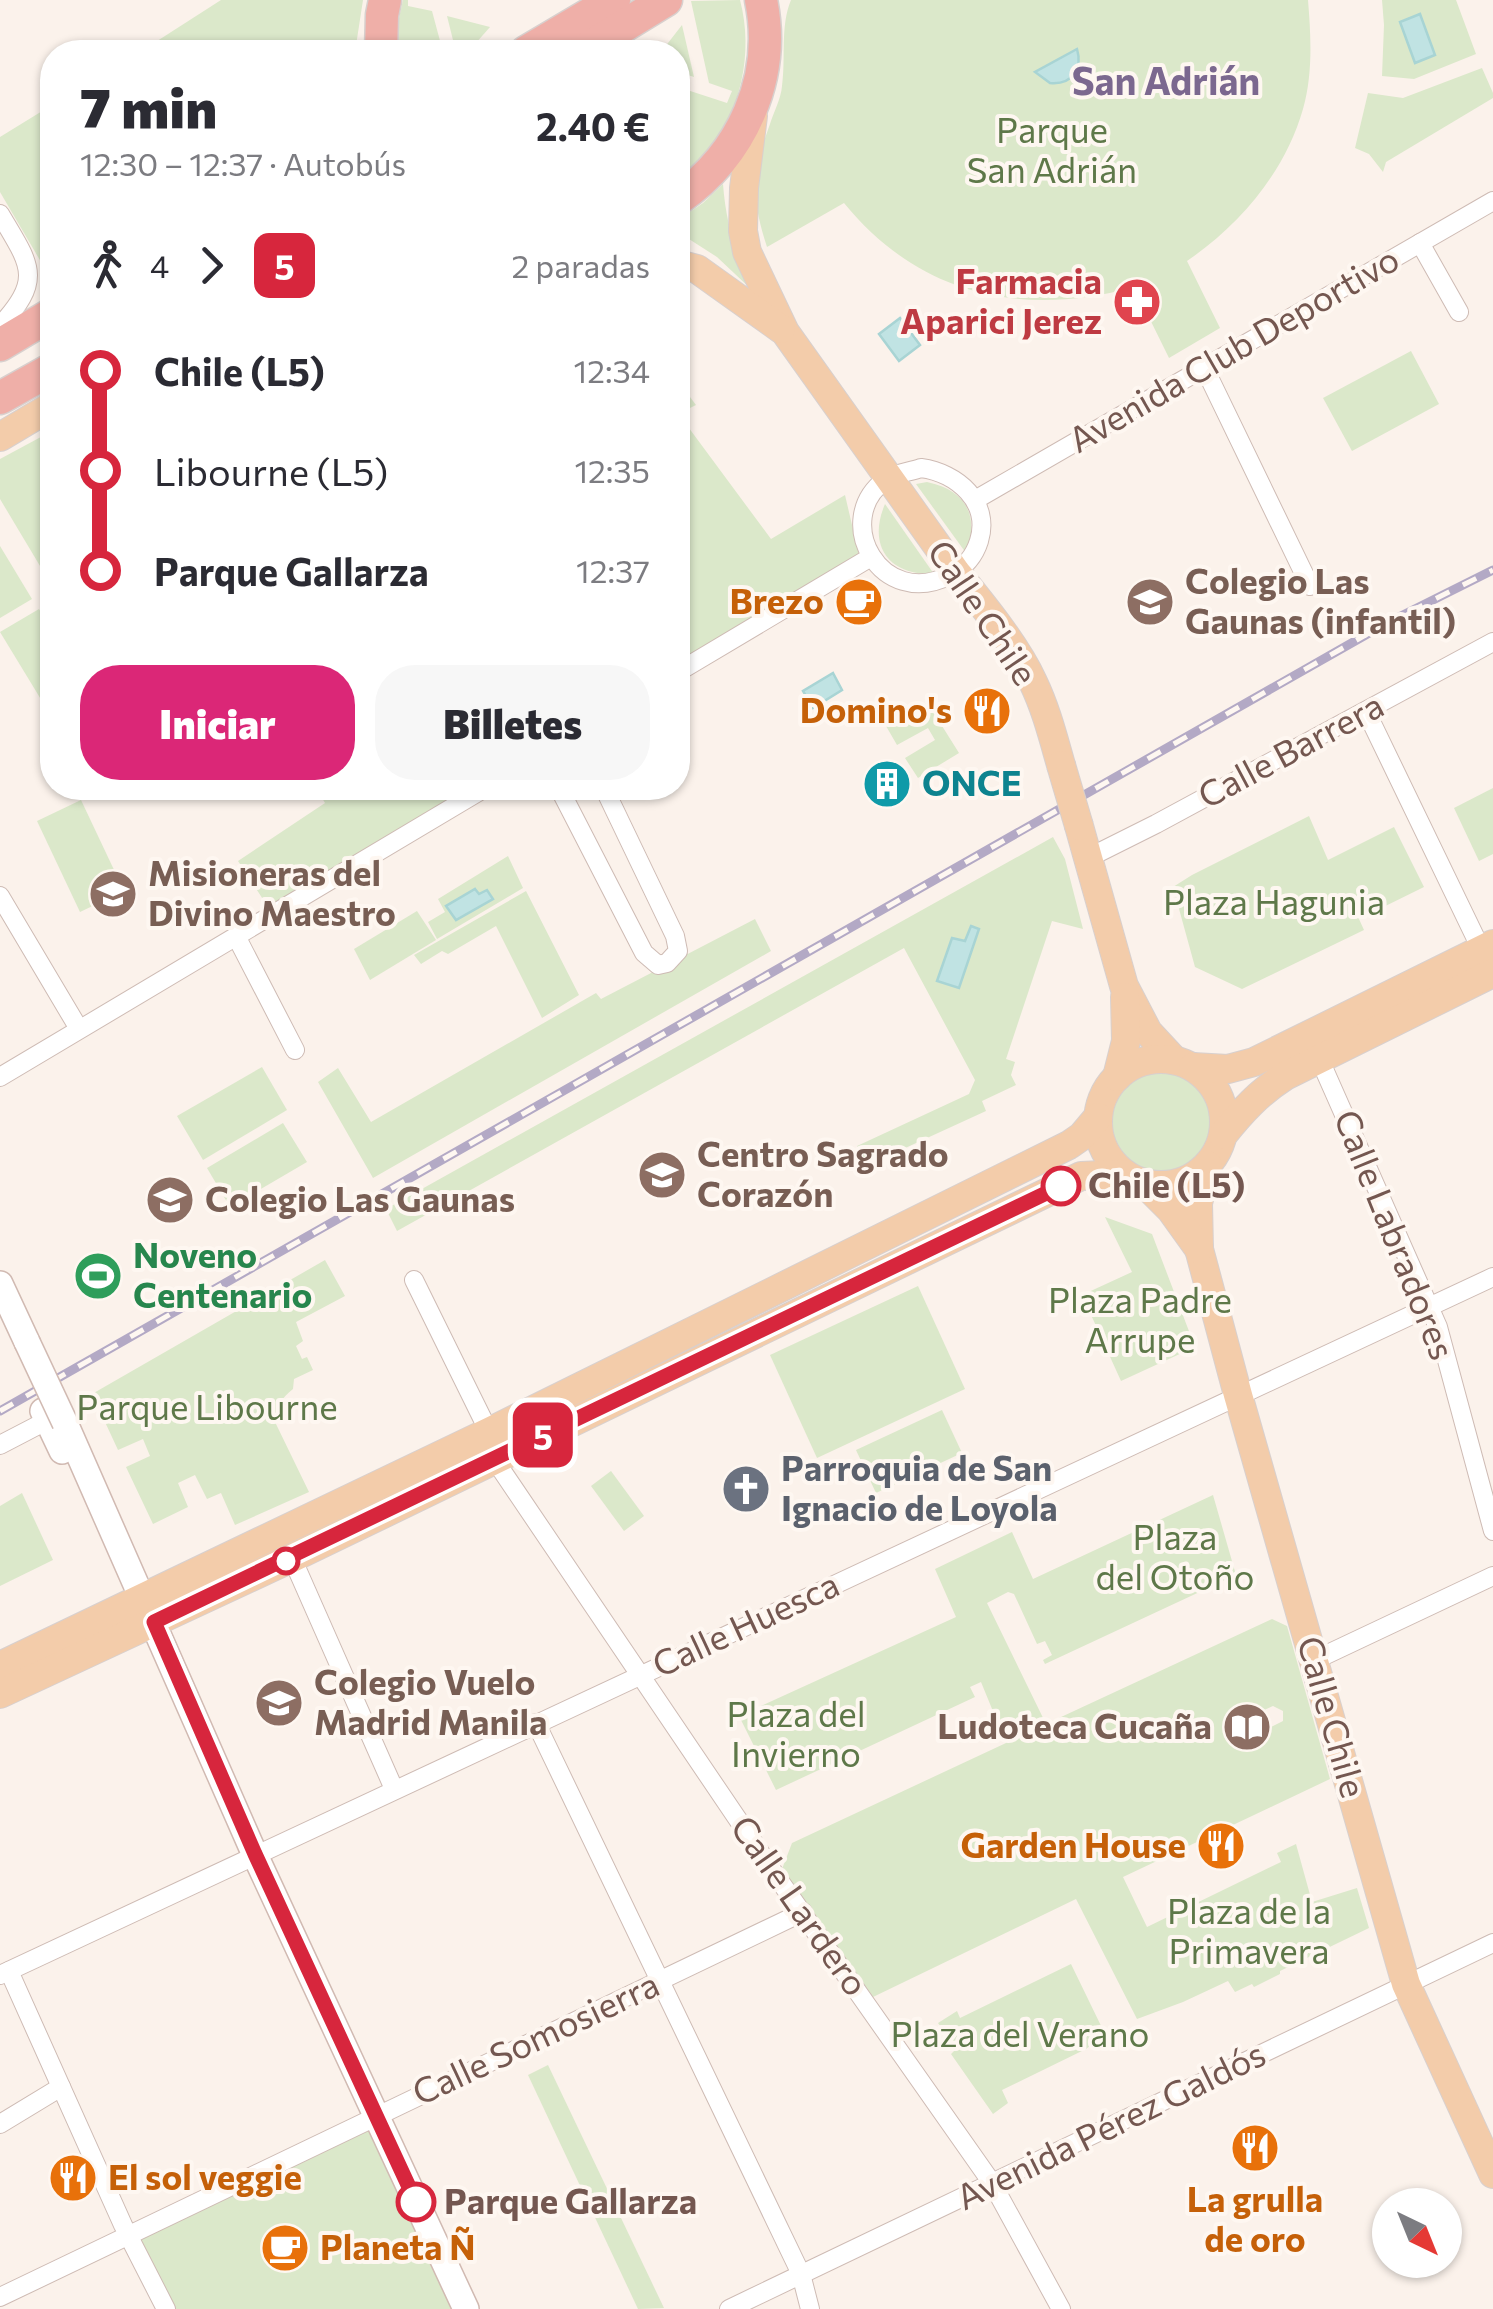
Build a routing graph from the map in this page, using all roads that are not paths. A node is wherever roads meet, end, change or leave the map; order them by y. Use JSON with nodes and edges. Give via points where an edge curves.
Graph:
{"nodes":[{"id":1,"x":385,"y":0,"type":"edge"},
{"id":2,"x":614,"y":0,"type":"edge"},
{"id":3,"x":666,"y":0,"type":"edge"},
{"id":4,"x":763,"y":3,"type":"edge"},
{"id":5,"x":380,"y":40,"type":"edge"},
{"id":6,"x":546,"y":40,"type":"edge"},
{"id":7,"x":600,"y":40,"type":"edge"},
{"id":8,"x":756,"y":94,"type":"junction"},
{"id":9,"x":690,"y":189,"type":"edge"},
{"id":10,"x":1493,"y":201,"type":"edge"},
{"id":11,"x":0,"y":214,"type":"edge"},
{"id":12,"x":1420,"y":243,"type":"junction"},
{"id":13,"x":690,"y":267,"type":"edge"},
{"id":14,"x":40,"y":307,"type":"edge"},
{"id":15,"x":1460,"y":312,"type":"dead end"},
{"id":16,"x":40,"y":321,"type":"edge"},
{"id":17,"x":0,"y":329,"type":"edge"},
{"id":18,"x":785,"y":332,"type":"junction"},
{"id":19,"x":40,"y":341,"type":"edge"},
{"id":20,"x":0,"y":345,"type":"edge"},
{"id":21,"x":0,"y":364,"type":"edge"},
{"id":22,"x":1204,"y":367,"type":"junction"},
{"id":23,"x":40,"y":376,"type":"edge"},
{"id":24,"x":40,"y":396,"type":"edge"},
{"id":25,"x":0,"y":398,"type":"edge"},
{"id":26,"x":40,"y":413,"type":"edge"},
{"id":27,"x":0,"y":418,"type":"edge"},
{"id":28,"x":0,"y":437,"type":"edge"},
{"id":29,"x":889,"y":477,"type":"junction"},
{"id":30,"x":975,"y":500,"type":"junction"},
{"id":31,"x":871,"y":557,"type":"junction"},
{"id":32,"x":956,"y":572,"type":"junction"},
{"id":33,"x":1310,"y":586,"type":"dead end"},
{"id":34,"x":1493,"y":642,"type":"edge"},
{"id":35,"x":690,"y":665,"type":"edge"},
{"id":36,"x":1366,"y":711,"type":"junction"},
{"id":37,"x":464,"y":800,"type":"edge"},
{"id":38,"x":565,"y":800,"type":"edge"},
{"id":39,"x":610,"y":800,"type":"edge"},
{"id":40,"x":1088,"y":858,"type":"junction"},
{"id":41,"x":0,"y":896,"type":"edge"},
{"id":42,"x":236,"y":936,"type":"junction"},
{"id":43,"x":1490,"y":963,"type":"edge"},
{"id":44,"x":1124,"y":986,"type":"junction"},
{"id":45,"x":79,"y":1030,"type":"junction"},
{"id":46,"x":295,"y":1050,"type":"dead end"},
{"id":47,"x":1320,"y":1058,"type":"junction"},
{"id":48,"x":1184,"y":1063,"type":"junction"},
{"id":49,"x":0,"y":1077,"type":"edge"},
{"id":50,"x":1117,"y":1077,"type":"junction"},
{"id":51,"x":1098,"y":1117,"type":"junction"},
{"id":52,"x":1224,"y":1135,"type":"junction"},
{"id":53,"x":1208,"y":1164,"type":"junction"},
{"id":54,"x":1135,"y":1178,"type":"junction"},
{"id":55,"x":1198,"y":1250,"type":"junction"},
{"id":56,"x":1493,"y":1277,"type":"edge"},
{"id":57,"x":414,"y":1280,"type":"dead end"},
{"id":58,"x":0,"y":1284,"type":"edge"},
{"id":59,"x":1430,"y":1306,"type":"junction"},
{"id":60,"x":0,"y":1321,"type":"edge"},
{"id":61,"x":20,"y":1346,"type":"junction"},
{"id":62,"x":1238,"y":1396,"type":"junction"},
{"id":63,"x":52,"y":1418,"type":"junction"},
{"id":64,"x":0,"y":1445,"type":"edge"},
{"id":65,"x":491,"y":1446,"type":"junction"},
{"id":66,"x":1493,"y":1530,"type":"edge"},
{"id":67,"x":292,"y":1558,"type":"junction"},
{"id":68,"x":1493,"y":1576,"type":"edge"},
{"id":69,"x":148,"y":1610,"type":"junction"},
{"id":70,"x":1315,"y":1660,"type":"junction"},
{"id":71,"x":0,"y":1666,"type":"edge"},
{"id":72,"x":640,"y":1674,"type":"junction"},
{"id":73,"x":0,"y":1694,"type":"edge"},
{"id":74,"x":536,"y":1723,"type":"junction"},
{"id":75,"x":394,"y":1789,"type":"junction"},
{"id":76,"x":255,"y":1854,"type":"junction"},
{"id":77,"x":802,"y":1912,"type":"junction"},
{"id":78,"x":1493,"y":1942,"type":"edge"},
{"id":79,"x":4,"y":1973,"type":"edge"},
{"id":80,"x":659,"y":1980,"type":"junction"},
{"id":81,"x":1406,"y":1984,"type":"junction"},
{"id":82,"x":61,"y":2087,"type":"junction"},
{"id":83,"x":376,"y":2115,"type":"junction"},
{"id":84,"x":0,"y":2124,"type":"edge"},
{"id":85,"x":1493,"y":2174,"type":"edge"},
{"id":86,"x":992,"y":2183,"type":"junction"},
{"id":87,"x":129,"y":2236,"type":"junction"},
{"id":88,"x":801,"y":2274,"type":"junction"},
{"id":89,"x":0,"y":2296,"type":"edge"},
{"id":90,"x":166,"y":2309,"type":"edge"},
{"id":91,"x":466,"y":2309,"type":"edge"},
{"id":92,"x":729,"y":2309,"type":"edge"},
{"id":93,"x":810,"y":2309,"type":"edge"},
{"id":94,"x":1062,"y":2309,"type":"edge"}],
"edges":[{"from":1,"to":5,"type":"highway"},
{"from":2,"to":6,"type":"highway"},
{"from":3,"to":7,"type":"highway"},
{"from":4,"to":8,"type":"highway"},
{"from":8,"to":9,"type":"highway","via":[[732,146]]},
{"from":8,"to":18,"type":"main road","name":"Calle Chile","via":[[742,231]]},
{"from":10,"to":12,"type":"street","name":"Avenida Club Deportivo"},
{"from":11,"to":17,"type":"street","via":[[30,272],[24,296]]},
{"from":12,"to":15,"type":"street"},
{"from":12,"to":22,"type":"street","name":"Avenida Club Deportivo"},
{"from":13,"to":18,"type":"main road","name":"Calle Chile"},
{"from":14,"to":17,"type":"main road"},
{"from":16,"to":20,"type":"highway"},
{"from":18,"to":29,"type":"main road","name":"Calle Chile"},
{"from":19,"to":21,"type":"highway"},
{"from":22,"to":30,"type":"street","name":"Avenida Club Deportivo"},
{"from":22,"to":33,"type":"street"},
{"from":23,"to":25,"type":"highway"},
{"from":24,"to":27,"type":"highway"},
{"from":26,"to":28,"type":"main road"},
{"from":29,"to":30,"type":"street","via":[[935,470]]},
{"from":29,"to":31,"type":"street","via":[[868,501],[862,524]]},
{"from":29,"to":32,"type":"main road","name":"Calle Chile"},
{"from":30,"to":32,"type":"street","via":[[982,532],[969,562]]},
{"from":31,"to":32,"type":"street","via":[[901,582],[936,582]]},
{"from":31,"to":35,"type":"street"},
{"from":32,"to":40,"type":"main road","name":"Calle Chile","bridge":true,"via":[[1032,680]]},
{"from":34,"to":36,"type":"street","name":"Calle Barrera"},
{"from":36,"to":40,"type":"street","name":"Calle Barrera"},
{"from":36,"to":43,"type":"street"},
{"from":37,"to":42,"type":"street"},
{"from":38,"to":39,"type":"street","via":[[644,954],[658,965],[667,963],[678,951],[675,936]]},
{"from":40,"to":44,"type":"main road","name":"Calle Chile"},
{"from":41,"to":45,"type":"street"},
{"from":42,"to":45,"type":"street"},
{"from":42,"to":46,"type":"street"},
{"from":43,"to":47,"type":"main road"},
{"from":43,"to":48,"type":"main road","via":[[1254,1062],[1228,1069]]},
{"from":44,"to":48,"type":"main road","name":"Calle Chile","via":[[1148,1032]]},
{"from":44,"to":50,"type":"main road","name":"Calle Chile","via":[[1126,1041]]},
{"from":45,"to":49,"type":"street"},
{"from":47,"to":52,"type":"main road","via":[[1269,1086]]},
{"from":47,"to":59,"type":"street","name":"Calle Labradores"},
{"from":48,"to":50,"type":"main road","via":[[1154,1059]]},
{"from":48,"to":52,"type":"main road","via":[[1207,1077],[1220,1098]]},
{"from":50,"to":51,"type":"main road"},
{"from":51,"to":54,"type":"main road","via":[[1106,1154]]},
{"from":51,"to":65,"type":"main road","via":[[1069,1145]]},
{"from":52,"to":53,"type":"main road"},
{"from":53,"to":54,"type":"main road","via":[[1182,1182]]},
{"from":53,"to":55,"type":"main road","name":"Calle Chile","via":[[1198,1203]]},
{"from":54,"to":55,"type":"main road","name":"Calle Chile","via":[[1172,1210]]},
{"from":54,"to":65,"type":"main road","via":[[1081,1176]]},
{"from":55,"to":62,"type":"main road","name":"Calle Chile"},
{"from":56,"to":59,"type":"street","name":"Calle Huesca"},
{"from":57,"to":65,"type":"street","name":"Calle Lardero"},
{"from":58,"to":61,"type":"main road"},
{"from":59,"to":62,"type":"street","name":"Calle Huesca"},
{"from":59,"to":66,"type":"street","name":"Calle Labradores"},
{"from":60,"to":61,"type":"main road"},
{"from":61,"to":63,"type":"main road"},
{"from":62,"to":70,"type":"main road","name":"Calle Chile"},
{"from":62,"to":72,"type":"street","name":"Calle Huesca"},
{"from":63,"to":64,"type":"street"},
{"from":63,"to":69,"type":"main road"},
{"from":65,"to":67,"type":"main road"},
{"from":65,"to":69,"type":"main road"},
{"from":65,"to":72,"type":"street","name":"Calle Lardero"},
{"from":67,"to":69,"type":"main road"},
{"from":67,"to":75,"type":"street"},
{"from":68,"to":70,"type":"street"},
{"from":69,"to":71,"type":"main road"},
{"from":69,"to":73,"type":"main road"},
{"from":69,"to":76,"type":"main road"},
{"from":70,"to":81,"type":"main road","name":"Calle Chile"},
{"from":72,"to":74,"type":"street","name":"Calle Huesca"},
{"from":72,"to":77,"type":"street","name":"Calle Lardero"},
{"from":74,"to":75,"type":"street","name":"Calle Huesca"},
{"from":74,"to":80,"type":"street"},
{"from":75,"to":76,"type":"street","name":"Calle Huesca"},
{"from":76,"to":79,"type":"street","name":"Calle Huesca"},
{"from":76,"to":83,"type":"main road"},
{"from":77,"to":80,"type":"street","name":"Calle Somosierra"},
{"from":77,"to":86,"type":"street","name":"Calle Lardero"},
{"from":78,"to":81,"type":"street","name":"Avenida Pérez Galdós"},
{"from":79,"to":82,"type":"street"},
{"from":80,"to":83,"type":"street","name":"Calle Somosierra"},
{"from":80,"to":88,"type":"street"},
{"from":81,"to":85,"type":"main road","name":"Calle Chile"},
{"from":81,"to":86,"type":"street","name":"Avenida Pérez Galdós"},
{"from":82,"to":84,"type":"street"},
{"from":82,"to":87,"type":"street"},
{"from":83,"to":87,"type":"street","name":"Calle Somosierra"},
{"from":83,"to":91,"type":"main road"},
{"from":86,"to":88,"type":"street","name":"Avenida Pérez Galdós"},
{"from":86,"to":94,"type":"street","name":"Calle Lardero"},
{"from":87,"to":89,"type":"street","name":"Calle Somosierra"},
{"from":87,"to":90,"type":"street"},
{"from":88,"to":92,"type":"street","name":"Avenida Pérez Galdós"},
{"from":88,"to":93,"type":"street"}]}
